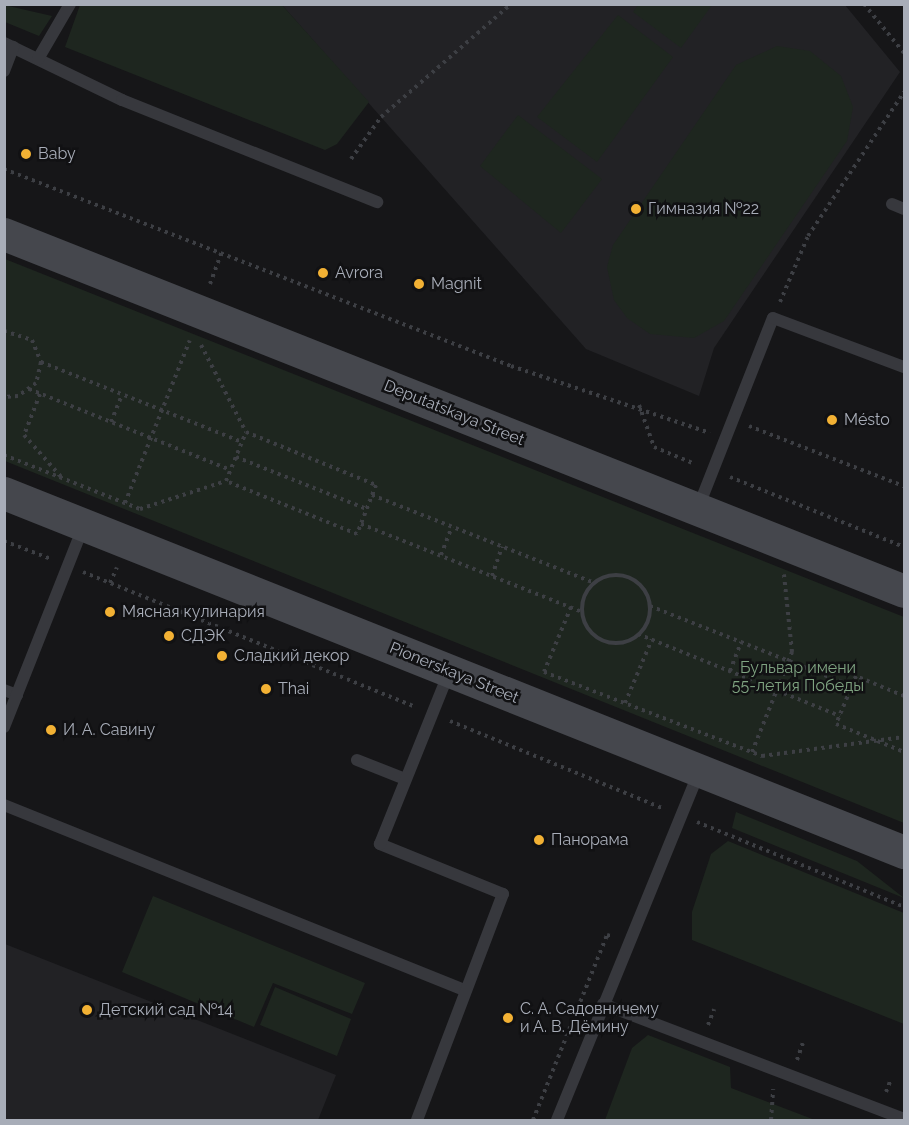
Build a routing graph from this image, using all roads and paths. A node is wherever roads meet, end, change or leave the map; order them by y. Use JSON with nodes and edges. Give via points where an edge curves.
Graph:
{"nodes":[{"id":1,"x":70,"y":4,"type":"edge"},
{"id":2,"x":511,"y":4,"type":"edge"},
{"id":3,"x":864,"y":4,"type":"edge"},
{"id":4,"x":9,"y":45,"type":"edge"},
{"id":5,"x":904,"y":53,"type":"edge"},
{"id":6,"x":38,"y":59,"type":"junction"},
{"id":7,"x":4,"y":71,"type":"edge"},
{"id":8,"x":904,"y":92,"type":"edge"},
{"id":9,"x":351,"y":159,"type":"dead end"},
{"id":10,"x":4,"y":169,"type":"edge"},
{"id":11,"x":377,"y":202,"type":"dead end"},
{"id":12,"x":892,"y":204,"type":"dead end"},
{"id":13,"x":904,"y":209,"type":"edge"},
{"id":14,"x":4,"y":234,"type":"edge"},
{"id":15,"x":221,"y":253,"type":"junction"},
{"id":16,"x":210,"y":284,"type":"dead end"},
{"id":17,"x":773,"y":318,"type":"junction"},
{"id":18,"x":4,"y":330,"type":"edge"},
{"id":19,"x":41,"y":362,"type":"junction"},
{"id":20,"x":904,"y":367,"type":"edge"},
{"id":21,"x":29,"y":389,"type":"junction"},
{"id":22,"x":40,"y":394,"type":"junction"},
{"id":23,"x":122,"y":395,"type":"junction"},
{"id":24,"x":4,"y":397,"type":"edge"},
{"id":25,"x":638,"y":404,"type":"junction"},
{"id":26,"x":162,"y":410,"type":"junction"},
{"id":27,"x":111,"y":422,"type":"junction"},
{"id":28,"x":246,"y":432,"type":"junction"},
{"id":29,"x":151,"y":438,"type":"junction"},
{"id":30,"x":725,"y":439,"type":"junction"},
{"id":31,"x":242,"y":442,"type":"junction"},
{"id":32,"x":4,"y":455,"type":"edge"},
{"id":33,"x":236,"y":457,"type":"junction"},
{"id":34,"x":230,"y":470,"type":"junction"},
{"id":35,"x":712,"y":471,"type":"junction"},
{"id":36,"x":63,"y":478,"type":"junction"},
{"id":37,"x":226,"y":481,"type":"junction"},
{"id":38,"x":904,"y":486,"type":"edge"},
{"id":39,"x":4,"y":493,"type":"edge"},
{"id":40,"x":372,"y":495,"type":"junction"},
{"id":41,"x":125,"y":503,"type":"junction"},
{"id":42,"x":367,"y":509,"type":"junction"},
{"id":43,"x":697,"y":509,"type":"junction"},
{"id":44,"x":361,"y":524,"type":"junction"},
{"id":45,"x":84,"y":525,"type":"junction"},
{"id":46,"x":452,"y":527,"type":"junction"},
{"id":47,"x":4,"y":541,"type":"edge"},
{"id":48,"x":502,"y":547,"type":"junction"},
{"id":49,"x":904,"y":547,"type":"edge"},
{"id":50,"x":441,"y":555,"type":"junction"},
{"id":51,"x":68,"y":566,"type":"junction"},
{"id":52,"x":117,"y":567,"type":"dead end"},
{"id":53,"x":783,"y":568,"type":"dead end"},
{"id":54,"x":492,"y":576,"type":"junction"},
{"id":55,"x":110,"y":583,"type":"junction"},
{"id":56,"x":594,"y":584,"type":"junction"},
{"id":57,"x":904,"y":591,"type":"edge"},
{"id":58,"x":650,"y":606,"type":"junction"},
{"id":59,"x":571,"y":607,"type":"junction"},
{"id":60,"x":582,"y":612,"type":"junction"},
{"id":61,"x":638,"y":634,"type":"junction"},
{"id":62,"x":652,"y":639,"type":"junction"},
{"id":63,"x":741,"y":642,"type":"junction"},
{"id":64,"x":788,"y":661,"type":"junction"},
{"id":65,"x":449,"y":670,"type":"junction"},
{"id":66,"x":730,"y":671,"type":"junction"},
{"id":67,"x":852,"y":686,"type":"junction"},
{"id":68,"x":4,"y":690,"type":"edge"},
{"id":69,"x":777,"y":690,"type":"junction"},
{"id":70,"x":17,"y":695,"type":"junction"},
{"id":71,"x":904,"y":696,"type":"edge"},
{"id":72,"x":625,"y":703,"type":"junction"},
{"id":73,"x":432,"y":714,"type":"junction"},
{"id":74,"x":840,"y":716,"type":"junction"},
{"id":75,"x":4,"y":727,"type":"edge"},
{"id":76,"x":904,"y":737,"type":"edge"},
{"id":77,"x":877,"y":741,"type":"junction"},
{"id":78,"x":752,"y":752,"type":"junction"},
{"id":79,"x":904,"y":752,"type":"edge"},
{"id":80,"x":357,"y":760,"type":"dead end"},
{"id":81,"x":699,"y":770,"type":"junction"},
{"id":82,"x":405,"y":780,"type":"junction"},
{"id":83,"x":4,"y":805,"type":"edge"},
{"id":84,"x":681,"y":815,"type":"junction"},
{"id":85,"x":699,"y":823,"type":"junction"},
{"id":86,"x":695,"y":834,"type":"dead end"},
{"id":87,"x":904,"y":852,"type":"edge"},
{"id":88,"x":904,"y":907,"type":"edge"},
{"id":89,"x":628,"y":944,"type":"junction"},
{"id":90,"x":465,"y":990,"type":"junction"},
{"id":91,"x":603,"y":1004,"type":"junction"},
{"id":92,"x":697,"y":1026,"type":"dead end"},
{"id":93,"x":718,"y":1034,"type":"dead end"},
{"id":94,"x":784,"y":1059,"type":"dead end"},
{"id":95,"x":807,"y":1067,"type":"dead end"},
{"id":96,"x":781,"y":1072,"type":"junction"},
{"id":97,"x":873,"y":1093,"type":"dead end"},
{"id":98,"x":894,"y":1101,"type":"dead end"},
{"id":99,"x":904,"y":1119,"type":"edge"},
{"id":100,"x":417,"y":1120,"type":"edge"},
{"id":101,"x":533,"y":1120,"type":"edge"},
{"id":102,"x":556,"y":1120,"type":"edge"},
{"id":103,"x":771,"y":1120,"type":"edge"}],
"edges":[{"from":1,"to":6,"type":"lane"},
{"from":2,"to":9,"type":"path","via":[[381,117]]},
{"from":3,"to":5,"type":"path"},
{"from":4,"to":6,"type":"lane"},
{"from":4,"to":7,"type":"lane"},
{"from":6,"to":11,"type":"lane","via":[[122,100]]},
{"from":8,"to":17,"type":"path","via":[[808,236]]},
{"from":10,"to":15,"type":"path"},
{"from":12,"to":13,"type":"lane"},
{"from":14,"to":43,"type":"main road","name":"Deputatskaya Street"},
{"from":15,"to":16,"type":"path"},
{"from":15,"to":25,"type":"path","via":[[511,366]]},
{"from":17,"to":20,"type":"lane"},
{"from":17,"to":30,"type":"lane"},
{"from":18,"to":19,"type":"path","via":[[32,340]]},
{"from":19,"to":21,"type":"path"},
{"from":19,"to":23,"type":"path"},
{"from":21,"to":22,"type":"path"},
{"from":21,"to":24,"type":"path"},
{"from":22,"to":27,"type":"path"},
{"from":22,"to":36,"type":"path","via":[[24,435]]},
{"from":23,"to":26,"type":"path"},
{"from":23,"to":27,"type":"path"},
{"from":25,"to":30,"type":"path"},
{"from":25,"to":35,"type":"path","via":[[654,447]]},
{"from":26,"to":28,"type":"path","via":[[191,336],[200,342]]},
{"from":26,"to":29,"type":"path"},
{"from":26,"to":31,"type":"path"},
{"from":27,"to":29,"type":"path"},
{"from":28,"to":31,"type":"path"},
{"from":28,"to":40,"type":"path","via":[[376,485]]},
{"from":29,"to":34,"type":"path"},
{"from":29,"to":41,"type":"path"},
{"from":30,"to":35,"type":"lane"},
{"from":30,"to":38,"type":"path","via":[[749,426]]},
{"from":31,"to":33,"type":"path"},
{"from":32,"to":36,"type":"path"},
{"from":33,"to":34,"type":"path"},
{"from":33,"to":42,"type":"path"},
{"from":34,"to":37,"type":"path"},
{"from":35,"to":43,"type":"lane"},
{"from":35,"to":49,"type":"path"},
{"from":36,"to":41,"type":"path"},
{"from":37,"to":41,"type":"path","via":[[140,509]]},
{"from":37,"to":44,"type":"path","via":[[357,534]]},
{"from":39,"to":45,"type":"main road","name":"Pionerskaya Street"},
{"from":40,"to":42,"type":"path"},
{"from":40,"to":46,"type":"path"},
{"from":42,"to":44,"type":"path"},
{"from":43,"to":57,"type":"main road","name":"Deputatskaya Street"},
{"from":44,"to":50,"type":"path"},
{"from":45,"to":51,"type":"lane"},
{"from":45,"to":65,"type":"main road","name":"Pionerskaya Street"},
{"from":46,"to":48,"type":"path"},
{"from":46,"to":50,"type":"path"},
{"from":47,"to":51,"type":"path"},
{"from":48,"to":54,"type":"path"},
{"from":48,"to":56,"type":"path"},
{"from":50,"to":54,"type":"path"},
{"from":51,"to":55,"type":"path"},
{"from":51,"to":70,"type":"lane"},
{"from":52,"to":55,"type":"path"},
{"from":53,"to":64,"type":"path"},
{"from":54,"to":59,"type":"path"},
{"from":55,"to":73,"type":"path"},
{"from":56,"to":58,"type":"path","via":[[609,576],[631,578]]},
{"from":56,"to":60,"type":"path"},
{"from":58,"to":61,"type":"path"},
{"from":58,"to":63,"type":"path"},
{"from":59,"to":60,"type":"path"},
{"from":59,"to":72,"type":"path","via":[[544,672]]},
{"from":60,"to":61,"type":"path","via":[[587,627],[604,641],[626,641]]},
{"from":61,"to":62,"type":"path"},
{"from":62,"to":66,"type":"path"},
{"from":62,"to":72,"type":"path"},
{"from":63,"to":64,"type":"path"},
{"from":63,"to":66,"type":"path"},
{"from":64,"to":67,"type":"path"},
{"from":64,"to":69,"type":"path"},
{"from":65,"to":73,"type":"lane"},
{"from":65,"to":81,"type":"main road","name":"Pionerskaya Street"},
{"from":66,"to":69,"type":"path"},
{"from":67,"to":71,"type":"path","via":[[856,676]]},
{"from":67,"to":74,"type":"path"},
{"from":68,"to":70,"type":"lane"},
{"from":69,"to":74,"type":"path"},
{"from":69,"to":78,"type":"path"},
{"from":70,"to":75,"type":"lane"},
{"from":72,"to":78,"type":"path"},
{"from":73,"to":82,"type":"lane"},
{"from":73,"to":84,"type":"path"},
{"from":74,"to":77,"type":"path","via":[[836,724]]},
{"from":76,"to":77,"type":"path"},
{"from":77,"to":78,"type":"path","via":[[762,756]]},
{"from":77,"to":79,"type":"path"},
{"from":80,"to":82,"type":"lane"},
{"from":81,"to":84,"type":"lane"},
{"from":81,"to":87,"type":"main road","name":"Pionerskaya Street"},
{"from":82,"to":90,"type":"lane","via":[[380,844],[503,894]]},
{"from":83,"to":90,"type":"lane"},
{"from":84,"to":85,"type":"path"},
{"from":84,"to":89,"type":"lane"},
{"from":85,"to":86,"type":"path"},
{"from":85,"to":88,"type":"path"},
{"from":89,"to":91,"type":"lane"},
{"from":89,"to":101,"type":"path","via":[[607,935]]},
{"from":90,"to":100,"type":"lane"},
{"from":91,"to":96,"type":"lane"},
{"from":91,"to":102,"type":"lane"},
{"from":92,"to":93,"type":"path"},
{"from":94,"to":95,"type":"path"},
{"from":96,"to":99,"type":"lane"},
{"from":96,"to":103,"type":"path","via":[[769,1100]]},
{"from":97,"to":98,"type":"path"}]}
